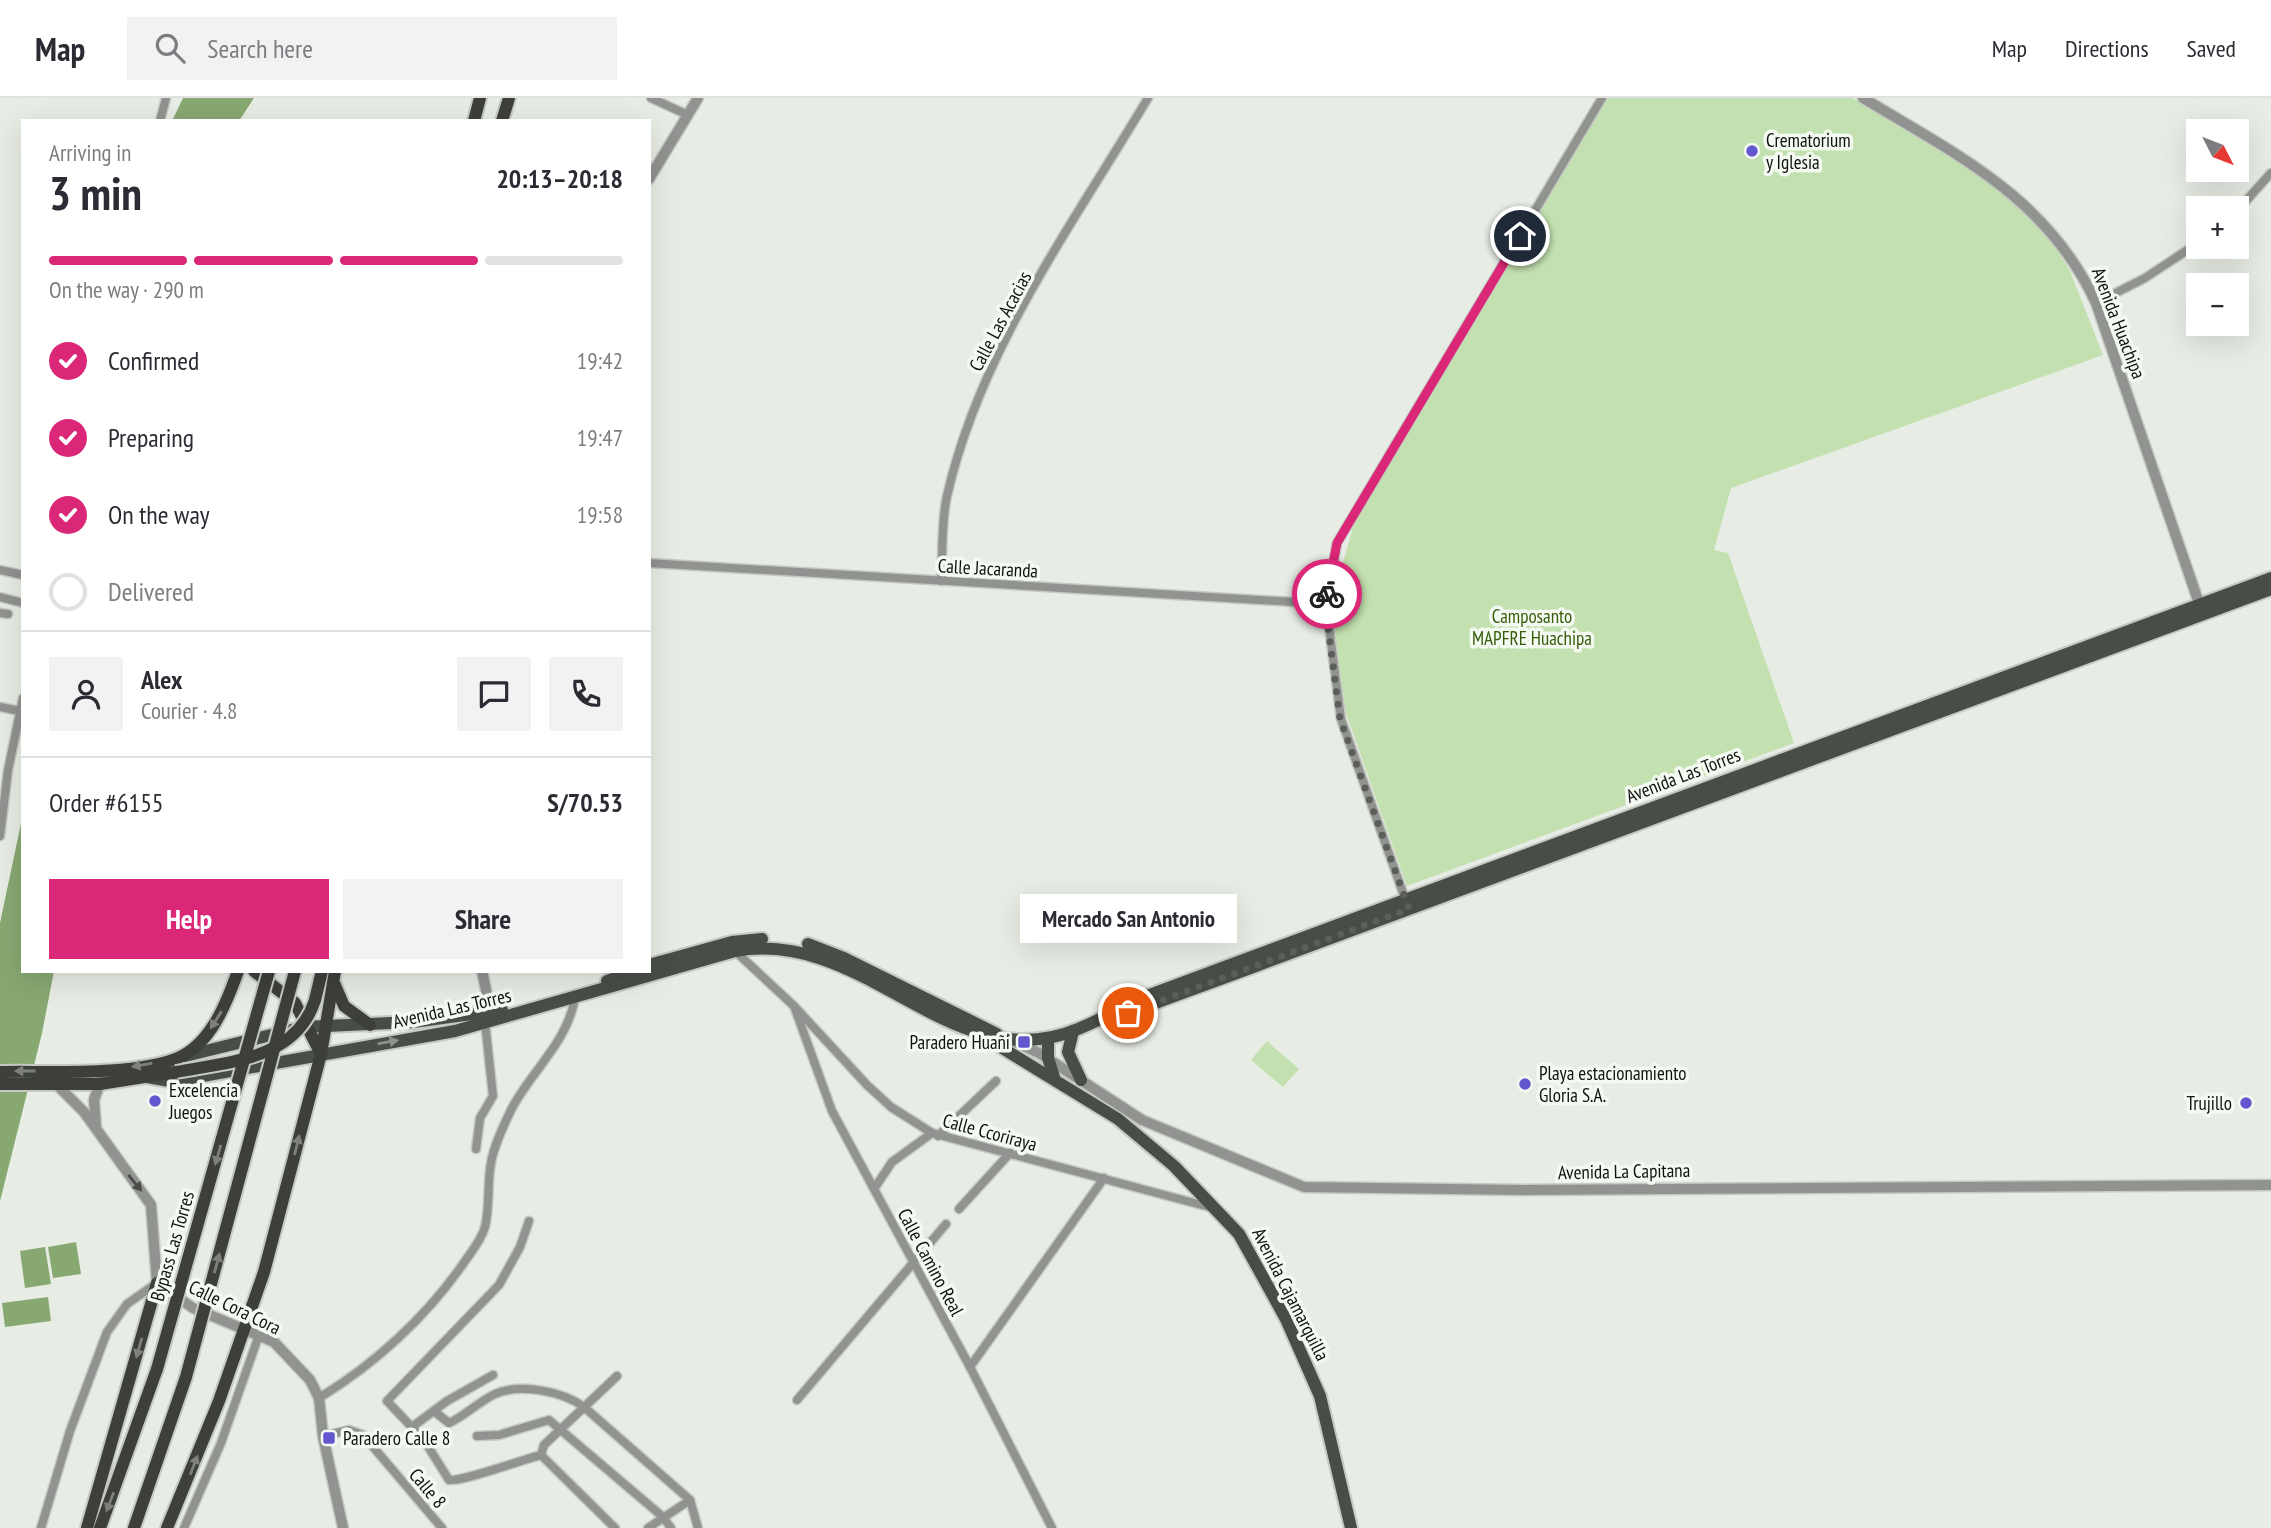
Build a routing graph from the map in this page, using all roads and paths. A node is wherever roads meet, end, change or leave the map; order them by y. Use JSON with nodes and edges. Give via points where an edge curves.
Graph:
{"nodes":[{"id":1,"x":166,"y":98,"type":"edge"},
{"id":2,"x":480,"y":98,"type":"edge"},
{"id":3,"x":509,"y":98,"type":"edge"},
{"id":4,"x":651,"y":98,"type":"edge"},
{"id":5,"x":698,"y":98,"type":"edge"},
{"id":6,"x":1148,"y":98,"type":"edge"},
{"id":7,"x":1602,"y":98,"type":"edge"},
{"id":8,"x":1863,"y":98,"type":"edge"},
{"id":9,"x":688,"y":115,"type":"junction"},
{"id":10,"x":160,"y":119,"type":"edge"},
{"id":11,"x":475,"y":119,"type":"edge"},
{"id":12,"x":503,"y":119,"type":"edge"},
{"id":13,"x":2271,"y":173,"type":"edge"},
{"id":14,"x":651,"y":176,"type":"edge"},
{"id":15,"x":2249,"y":198,"type":"edge"},
{"id":16,"x":2186,"y":251,"type":"edge"},
{"id":17,"x":2096,"y":303,"type":"junction"},
{"id":18,"x":651,"y":563,"type":"edge"},
{"id":19,"x":0,"y":570,"type":"edge"},
{"id":20,"x":21,"y":575,"type":"edge"},
{"id":21,"x":2271,"y":578,"type":"edge"},
{"id":22,"x":941,"y":581,"type":"junction"},
{"id":23,"x":2271,"y":589,"type":"edge"},
{"id":24,"x":0,"y":597,"type":"edge"},
{"id":25,"x":21,"y":602,"type":"edge"},
{"id":26,"x":1325,"y":604,"type":"junction"},
{"id":27,"x":2201,"y":609,"type":"junction"},
{"id":28,"x":0,"y":707,"type":"edge"},
{"id":29,"x":21,"y":707,"type":"edge"},
{"id":30,"x":20,"y":711,"type":"junction"},
{"id":31,"x":2,"y":800,"type":"edge"},
{"id":32,"x":0,"y":836,"type":"edge"},
{"id":33,"x":1407,"y":904,"type":"junction"},
{"id":34,"x":735,"y":951,"type":"junction"},
{"id":35,"x":651,"y":964,"type":"edge"},
{"id":36,"x":237,"y":973,"type":"edge"},
{"id":37,"x":257,"y":973,"type":"edge"},
{"id":38,"x":268,"y":973,"type":"edge"},
{"id":39,"x":294,"y":973,"type":"edge"},
{"id":40,"x":322,"y":973,"type":"edge"},
{"id":41,"x":482,"y":973,"type":"edge"},
{"id":42,"x":627,"y":973,"type":"edge"},
{"id":43,"x":334,"y":976,"type":"edge"},
{"id":44,"x":575,"y":998,"type":"junction"},
{"id":45,"x":794,"y":1006,"type":"junction"},
{"id":46,"x":489,"y":1018,"type":"junction"},
{"id":47,"x":370,"y":1025,"type":"junction"},
{"id":48,"x":326,"y":1026,"type":"junction"},
{"id":49,"x":307,"y":1027,"type":"junction"},
{"id":50,"x":1073,"y":1031,"type":"junction"},
{"id":51,"x":979,"y":1035,"type":"junction"},
{"id":52,"x":1048,"y":1038,"type":"junction"},
{"id":53,"x":1013,"y":1041,"type":"junction"},
{"id":54,"x":321,"y":1054,"type":"junction"},
{"id":55,"x":178,"y":1058,"type":"junction"},
{"id":56,"x":1048,"y":1058,"type":"junction"},
{"id":57,"x":106,"y":1070,"type":"junction"},
{"id":58,"x":0,"y":1072,"type":"edge"},
{"id":59,"x":147,"y":1077,"type":"junction"},
{"id":60,"x":1054,"y":1077,"type":"junction"},
{"id":61,"x":53,"y":1080,"type":"junction"},
{"id":62,"x":1081,"y":1080,"type":"junction"},
{"id":63,"x":996,"y":1081,"type":"dead end"},
{"id":64,"x":0,"y":1084,"type":"edge"},
{"id":65,"x":100,"y":1084,"type":"junction"},
{"id":66,"x":96,"y":1128,"type":"junction"},
{"id":67,"x":935,"y":1135,"type":"junction"},
{"id":68,"x":476,"y":1149,"type":"dead end"},
{"id":69,"x":1010,"y":1153,"type":"junction"},
{"id":70,"x":1104,"y":1178,"type":"junction"},
{"id":71,"x":2271,"y":1185,"type":"edge"},
{"id":72,"x":874,"y":1189,"type":"junction"},
{"id":73,"x":959,"y":1209,"type":"dead end"},
{"id":74,"x":1219,"y":1210,"type":"junction"},
{"id":75,"x":529,"y":1222,"type":"dead end"},
{"id":76,"x":946,"y":1224,"type":"dead end"},
{"id":77,"x":913,"y":1262,"type":"junction"},
{"id":78,"x":157,"y":1283,"type":"junction"},
{"id":79,"x":245,"y":1328,"type":"junction"},
{"id":80,"x":259,"y":1335,"type":"junction"},
{"id":81,"x":970,"y":1367,"type":"junction"},
{"id":82,"x":493,"y":1375,"type":"dead end"},
{"id":83,"x":617,"y":1376,"type":"dead end"},
{"id":84,"x":319,"y":1398,"type":"junction"},
{"id":85,"x":797,"y":1401,"type":"dead end"},
{"id":86,"x":584,"y":1407,"type":"junction"},
{"id":87,"x":435,"y":1412,"type":"junction"},
{"id":88,"x":412,"y":1427,"type":"junction"},
{"id":89,"x":561,"y":1428,"type":"junction"},
{"id":90,"x":323,"y":1436,"type":"junction"},
{"id":91,"x":477,"y":1436,"type":"dead end"},
{"id":92,"x":541,"y":1455,"type":"junction"},
{"id":93,"x":690,"y":1500,"type":"junction"},
{"id":94,"x":663,"y":1517,"type":"junction"},
{"id":95,"x":1050,"y":1526,"type":"edge"},
{"id":96,"x":41,"y":1528,"type":"edge"},
{"id":97,"x":88,"y":1528,"type":"edge"},
{"id":98,"x":100,"y":1528,"type":"edge"},
{"id":99,"x":134,"y":1528,"type":"edge"},
{"id":100,"x":167,"y":1528,"type":"edge"},
{"id":101,"x":184,"y":1528,"type":"edge"},
{"id":102,"x":343,"y":1528,"type":"edge"},
{"id":103,"x":442,"y":1528,"type":"edge"},
{"id":104,"x":615,"y":1528,"type":"edge"},
{"id":105,"x":648,"y":1528,"type":"edge"},
{"id":106,"x":671,"y":1528,"type":"edge"},
{"id":107,"x":698,"y":1528,"type":"edge"},
{"id":108,"x":1351,"y":1528,"type":"edge"}],
"edges":[{"from":1,"to":10,"type":"street"},
{"from":2,"to":11,"type":"highway"},
{"from":3,"to":12,"type":"highway"},
{"from":4,"to":9,"type":"street"},
{"from":5,"to":9,"type":"street"},
{"from":6,"to":22,"type":"street","name":"Calle Las Acacias","via":[[1026,303],[975,404],[946,498]]},
{"from":7,"to":26,"type":"street","via":[[1337,543]]},
{"from":8,"to":17,"type":"street","name":"Avenida Huachipa","via":[[2006,189],[2048,227],[2079,267]]},
{"from":9,"to":14,"type":"street"},
{"from":13,"to":15,"type":"street"},
{"from":16,"to":17,"type":"street"},
{"from":17,"to":27,"type":"street","name":"Avenida Huachipa"},
{"from":18,"to":22,"type":"street","name":"Calle Jacaranda"},
{"from":19,"to":20,"type":"street"},
{"from":21,"to":27,"type":"main road","name":"Avenida Las Torres"},
{"from":22,"to":26,"type":"street","name":"Calle Jacaranda"},
{"from":23,"to":27,"type":"main road","name":"Avenida Las Torres"},
{"from":24,"to":25,"type":"street"},
{"from":26,"to":33,"type":"street","via":[[1340,719]]},
{"from":27,"to":33,"type":"main road","name":"Avenida Las Torres"},
{"from":28,"to":30,"type":"street"},
{"from":29,"to":30,"type":"street"},
{"from":30,"to":31,"type":"street"},
{"from":31,"to":32,"type":"street"},
{"from":33,"to":50,"type":"main road","name":"Avenida Las Torres"},
{"from":34,"to":44,"type":"main road","name":"Avenida Las Torres"},
{"from":34,"to":45,"type":"street","name":"Calle Ccoriraya"},
{"from":34,"to":51,"type":"main road","name":"Avenida Las Torres","via":[[780,947],[815,955]]},
{"from":35,"to":53,"type":"main road","via":[[746,940],[810,944]]},
{"from":36,"to":55,"type":"highway","one_way":true,"via":[[207,1033]]},
{"from":37,"to":49,"type":"highway","via":[[291,999]]},
{"from":38,"to":98,"type":"highway","name":"Bypass Las Torres","one_way":true,"bridge":true,"via":[[157,1369]]},
{"from":99,"to":39,"type":"highway","one_way":true,"bridge":true,"via":[[186,1377]]},
{"from":40,"to":59,"type":"highway","bridge":true,"via":[[302,1026],[272,1050]]},
{"from":41,"to":46,"type":"street"},
{"from":42,"to":46,"type":"main road","name":"Avenida Las Torres"},
{"from":43,"to":47,"type":"highway","via":[[344,1006]]},
{"from":43,"to":48,"type":"highway"},
{"from":44,"to":46,"type":"main road","name":"Avenida Las Torres"},
{"from":44,"to":84,"type":"street","via":[[562,1037],[513,1107],[498,1141],[480,1240],[451,1282],[410,1327]]},
{"from":45,"to":67,"type":"street","name":"Calle Ccoriraya","via":[[891,1107]]},
{"from":45,"to":72,"type":"street","name":"Calle Camino Real","via":[[832,1111]]},
{"from":46,"to":47,"type":"main road","name":"Avenida Las Torres"},
{"from":54,"to":46,"type":"main road","name":"Avenida Las Torres","one_way":true,"via":[[454,1031]]},
{"from":46,"to":68,"type":"street","via":[[493,1096],[480,1118]]},
{"from":47,"to":48,"type":"main road","name":"Avenida Las Torres"},
{"from":48,"to":49,"type":"main road","name":"Avenida Las Torres"},
{"from":48,"to":54,"type":"highway"},
{"from":49,"to":54,"type":"highway"},
{"from":49,"to":55,"type":"main road","name":"Avenida Las Torres"},
{"from":50,"to":52,"type":"main road","name":"Avenida Las Torres"},
{"from":50,"to":62,"type":"main road","via":[[1068,1052]]},
{"from":51,"to":53,"type":"main road","name":"Avenida Las Torres"},
{"from":51,"to":60,"type":"main road","name":"Avenida Cajamarquilla"},
{"from":52,"to":53,"type":"main road","name":"Avenida Las Torres"},
{"from":52,"to":56,"type":"main road"},
{"from":53,"to":56,"type":"street","name":"Avenida La Capitana"},
{"from":54,"to":59,"type":"main road","name":"Avenida Las Torres","via":[[186,1079]]},
{"from":79,"to":54,"type":"highway","one_way":true},
{"from":55,"to":57,"type":"highway","name":"Avenida Las Torres","one_way":true},
{"from":56,"to":60,"type":"main road"},
{"from":56,"to":62,"type":"street","name":"Avenida La Capitana"},
{"from":57,"to":61,"type":"highway","name":"Avenida Las Torres"},
{"from":57,"to":65,"type":"street"},
{"from":61,"to":58,"type":"highway","name":"Avenida Las Torres","one_way":true},
{"from":59,"to":65,"type":"highway","name":"Avenida Las Torres"},
{"from":60,"to":74,"type":"main road","name":"Avenida Cajamarquilla","via":[[1118,1119]]},
{"from":61,"to":64,"type":"highway","name":"Avenida Las Torres"},
{"from":61,"to":65,"type":"highway","name":"Avenida Las Torres"},
{"from":61,"to":66,"type":"street"},
{"from":62,"to":71,"type":"street","name":"Avenida La Capitana","via":[[1142,1119],[1304,1187]]},
{"from":63,"to":67,"type":"street"},
{"from":65,"to":66,"type":"street","via":[[94,1100]]},
{"from":66,"to":78,"type":"street","one_way":true,"via":[[150,1205]]},
{"from":67,"to":69,"type":"street","name":"Calle Ccoriraya"},
{"from":67,"to":72,"type":"street","via":[[892,1162]]},
{"from":69,"to":70,"type":"street","name":"Calle Ccoriraya"},
{"from":69,"to":73,"type":"street"},
{"from":70,"to":74,"type":"street","name":"Calle Ccoriraya"},
{"from":70,"to":81,"type":"street"},
{"from":72,"to":77,"type":"street","name":"Calle Camino Real"},
{"from":74,"to":108,"type":"main road","name":"Avenida Cajamarquilla","via":[[1239,1234],[1286,1319],[1320,1396]]},
{"from":75,"to":88,"type":"street","via":[[499,1285],[387,1399]]},
{"from":76,"to":77,"type":"street"},
{"from":77,"to":81,"type":"street","name":"Calle Camino Real"},
{"from":77,"to":85,"type":"street"},
{"from":78,"to":79,"type":"street","name":"Calle Cora Cora","via":[[193,1308]]},
{"from":78,"to":96,"type":"street","via":[[127,1304],[107,1332]]},
{"from":78,"to":97,"type":"highway","one_way":true},
{"from":79,"to":80,"type":"street","name":"Calle Cora Cora"},
{"from":100,"to":79,"type":"highway","one_way":true},
{"from":80,"to":84,"type":"street","name":"Calle Cora Cora","via":[[290,1357]]},
{"from":80,"to":101,"type":"street","via":[[221,1443]]},
{"from":81,"to":95,"type":"street","name":"Calle Camino Real"},
{"from":82,"to":87,"type":"street"},
{"from":83,"to":86,"type":"street"},
{"from":84,"to":90,"type":"street","name":"Calle Cora Cora"},
{"from":86,"to":87,"type":"street","via":[[565,1397],[511,1390],[494,1394],[449,1423]]},
{"from":86,"to":89,"type":"street"},
{"from":86,"to":93,"type":"street"},
{"from":87,"to":88,"type":"street"},
{"from":88,"to":92,"type":"street","via":[[449,1480],[465,1480]]},
{"from":89,"to":91,"type":"street","via":[[542,1420]]},
{"from":89,"to":92,"type":"street","via":[[544,1445]]},
{"from":89,"to":94,"type":"street"},
{"from":90,"to":102,"type":"street","name":"Calle Cora Cora"},
{"from":90,"to":103,"type":"street","name":"Calle 8","via":[[349,1430],[363,1435]]},
{"from":92,"to":104,"type":"street"},
{"from":93,"to":94,"type":"street"},
{"from":93,"to":107,"type":"street"},
{"from":94,"to":105,"type":"street"},
{"from":94,"to":106,"type":"street"}]}
